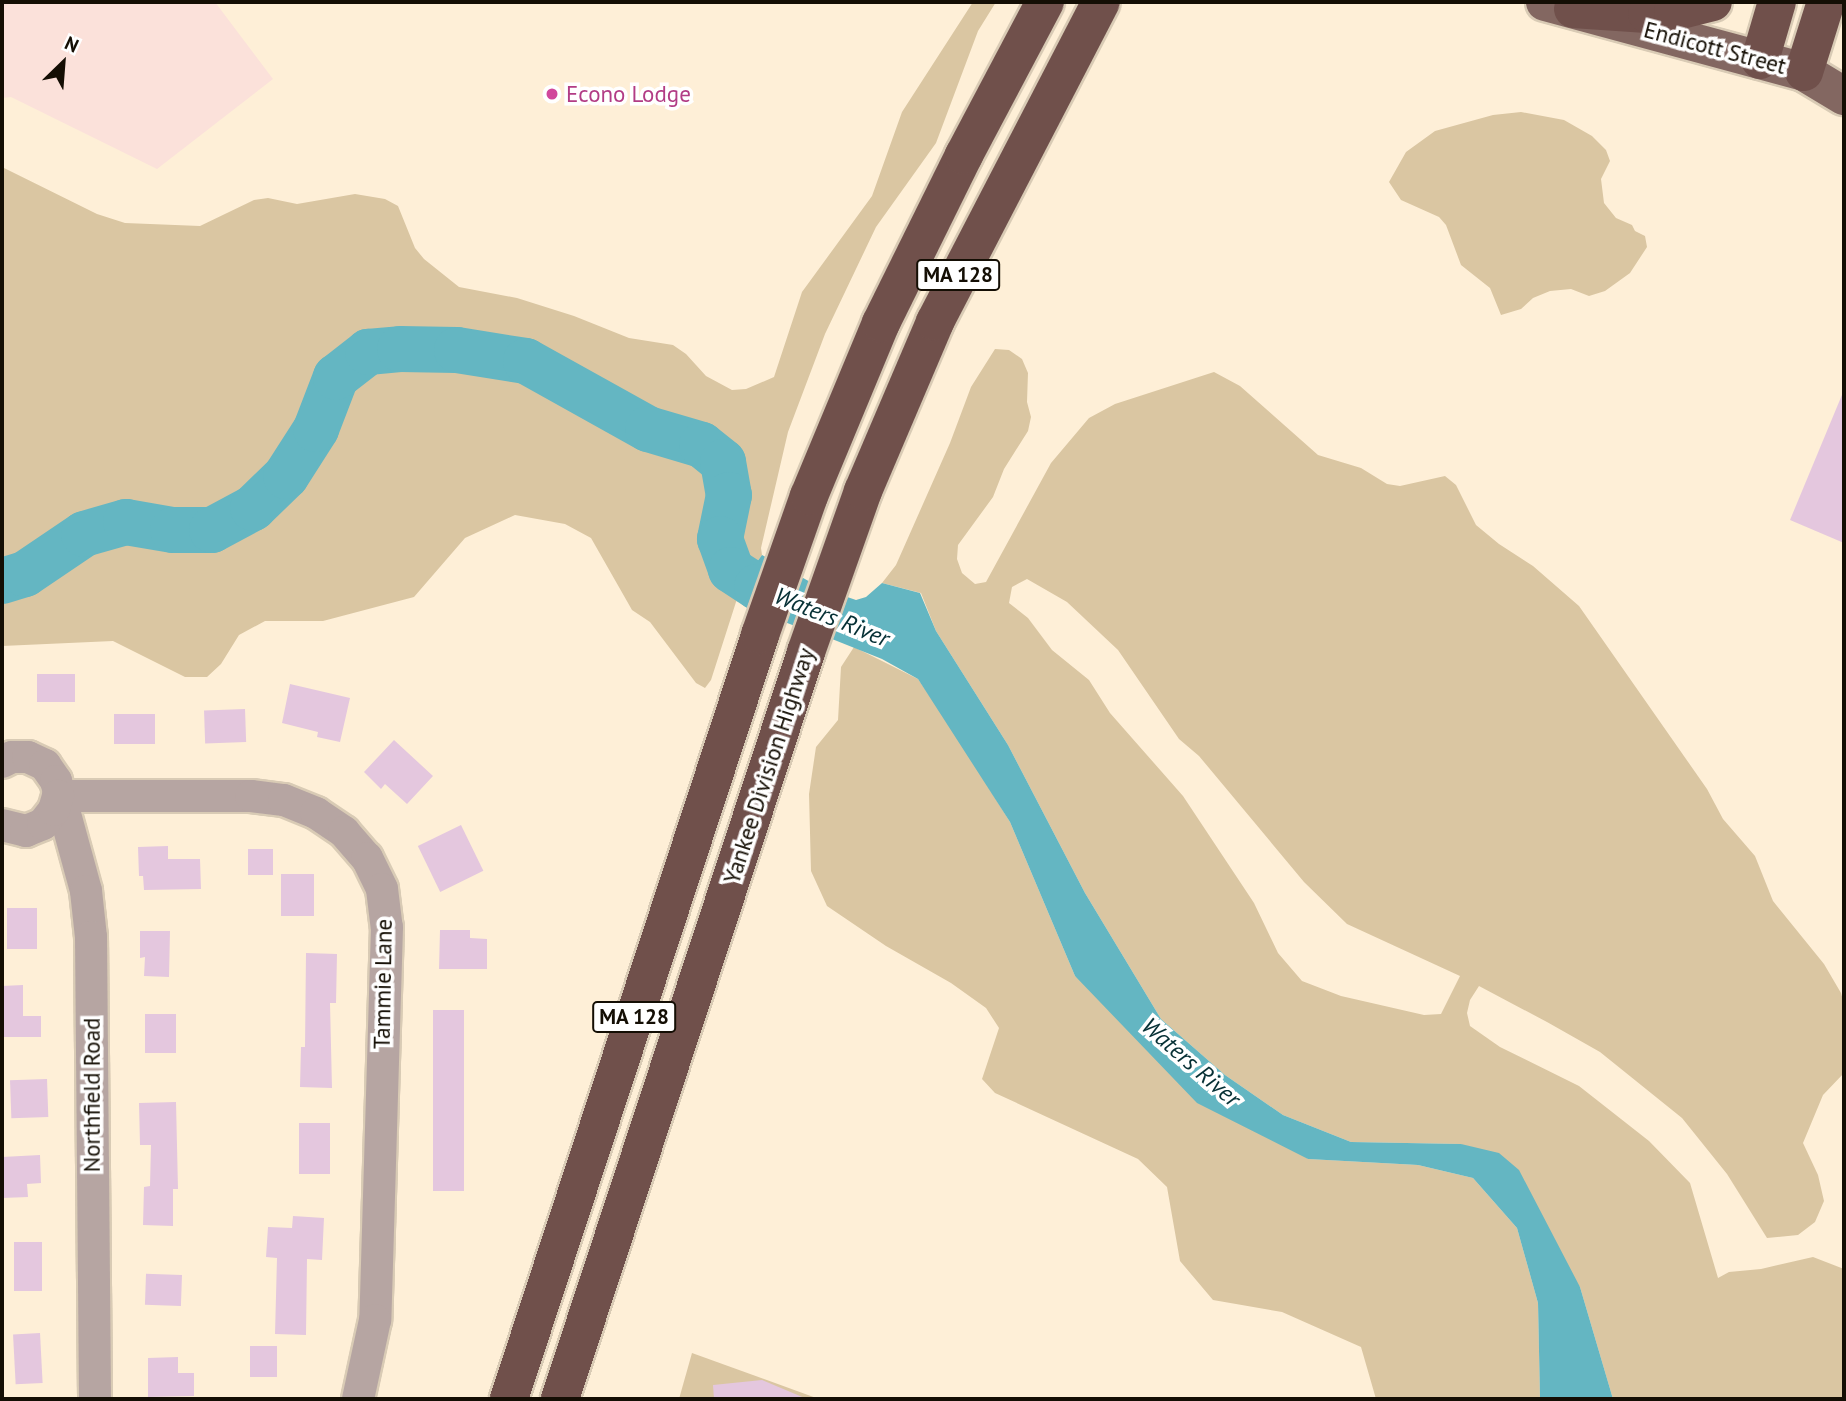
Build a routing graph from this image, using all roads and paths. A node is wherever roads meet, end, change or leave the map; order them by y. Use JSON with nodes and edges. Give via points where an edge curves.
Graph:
{"nodes":[{"id":1,"x":1045,"y":2,"type":"edge"},
{"id":2,"x":1101,"y":2,"type":"edge"},
{"id":3,"x":1713,"y":2,"type":"edge"},
{"id":4,"x":1777,"y":2,"type":"edge"},
{"id":5,"x":1826,"y":2,"type":"edge"},
{"id":6,"x":1559,"y":5,"type":"edge"},
{"id":7,"x":1760,"y":60,"type":"junction"},
{"id":8,"x":1844,"y":70,"type":"edge"},
{"id":9,"x":1804,"y":72,"type":"junction"},
{"id":10,"x":1844,"y":96,"type":"edge"},
{"id":11,"x":2,"y":762,"type":"edge"},
{"id":12,"x":58,"y":796,"type":"junction"},
{"id":13,"x":2,"y":825,"type":"edge"},
{"id":14,"x":95,"y":1399,"type":"edge"},
{"id":15,"x":359,"y":1399,"type":"edge"},
{"id":16,"x":509,"y":1399,"type":"edge"},
{"id":17,"x":560,"y":1399,"type":"edge"}],
"edges":[{"from":1,"to":16,"type":"highway","number":"MA 128","via":[[881,323],[792,542]]},
{"from":2,"to":17,"type":"highway","name":"Yankee Division Highway","number":"MA 128","via":[[935,322],[838,558]]},
{"from":3,"to":6,"type":"highway","via":[[1647,14]]},
{"from":4,"to":7,"type":"highway"},
{"from":5,"to":9,"type":"highway"},
{"from":6,"to":7,"type":"main road","name":"Endicott Street"},
{"from":7,"to":9,"type":"main road","name":"Endicott Street"},
{"from":8,"to":9,"type":"main road","name":"Endicott Street"},
{"from":9,"to":10,"type":"main road","name":"Endicott Street"},
{"from":11,"to":12,"type":"street","name":"Northfield Road","via":[[28,757],[44,765],[56,780]]},
{"from":12,"to":13,"type":"street","via":[[43,824],[26,831]]},
{"from":12,"to":14,"type":"street","name":"Northfield Road","via":[[86,891],[92,937]]},
{"from":12,"to":15,"type":"street","name":"Tammie Lane","via":[[285,800],[344,832],[367,858],[382,890],[387,927],[375,1320]]}]}
